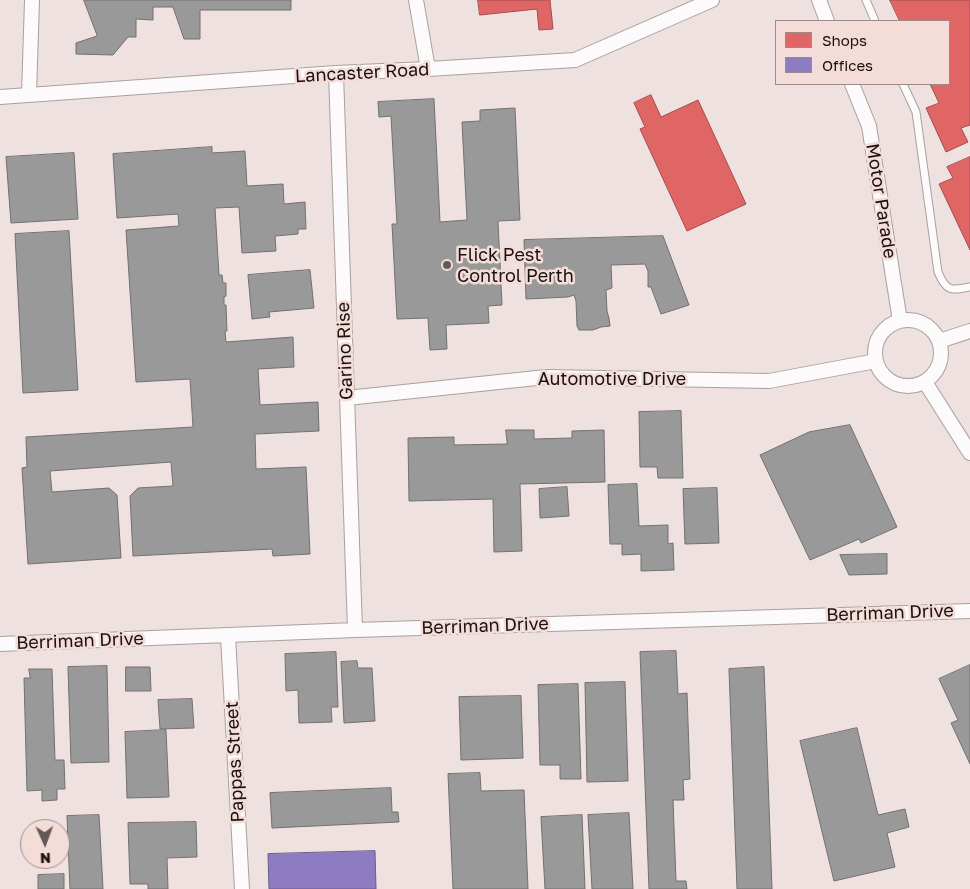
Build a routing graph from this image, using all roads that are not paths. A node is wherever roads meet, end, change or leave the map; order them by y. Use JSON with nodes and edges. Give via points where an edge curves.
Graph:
{"nodes":[{"id":1,"x":32,"y":0,"type":"edge"},
{"id":2,"x":416,"y":0,"type":"edge"},
{"id":3,"x":712,"y":0,"type":"edge"},
{"id":4,"x":819,"y":0,"type":"edge"},
{"id":5,"x":866,"y":0,"type":"edge"},
{"id":6,"x":827,"y":20,"type":"edge"},
{"id":7,"x":875,"y":20,"type":"edge"},
{"id":8,"x":428,"y":69,"type":"junction"},
{"id":9,"x":336,"y":73,"type":"junction"},
{"id":10,"x":852,"y":85,"type":"edge"},
{"id":11,"x":903,"y":85,"type":"edge"},
{"id":12,"x":29,"y":95,"type":"junction"},
{"id":13,"x":0,"y":97,"type":"edge"},
{"id":14,"x":970,"y":287,"type":"edge"},
{"id":15,"x":900,"y":320,"type":"junction"},
{"id":16,"x":970,"y":331,"type":"edge"},
{"id":17,"x":939,"y":341,"type":"junction"},
{"id":18,"x":876,"y":361,"type":"junction"},
{"id":19,"x":924,"y":382,"type":"junction"},
{"id":20,"x":347,"y":398,"type":"junction"},
{"id":21,"x":970,"y":453,"type":"edge"},
{"id":22,"x":970,"y":611,"type":"edge"},
{"id":23,"x":355,"y":630,"type":"junction"},
{"id":24,"x":228,"y":636,"type":"junction"},
{"id":25,"x":0,"y":644,"type":"edge"},
{"id":26,"x":242,"y":889,"type":"edge"}],
"edges":[{"from":1,"to":12,"type":"street"},
{"from":2,"to":8,"type":"street"},
{"from":3,"to":8,"type":"street","name":"Lancaster Road","via":[[575,60]]},
{"from":4,"to":6,"type":"street"},
{"from":5,"to":7,"type":"lane"},
{"from":8,"to":9,"type":"street","name":"Lancaster Road"},
{"from":9,"to":12,"type":"street","name":"Lancaster Road"},
{"from":9,"to":20,"type":"street","name":"Garino Rise"},
{"from":10,"to":15,"type":"street","name":"Motor Parade","via":[[869,126]]},
{"from":11,"to":14,"type":"lane","via":[[916,112],[938,272],[943,284],[949,288]]},
{"from":12,"to":13,"type":"street","name":"Lancaster Road"},
{"from":15,"to":17,"type":"street","via":[[923,323],[933,330]]},
{"from":15,"to":18,"type":"street","via":[[879,336],[875,348]]},
{"from":16,"to":17,"type":"street"},
{"from":17,"to":19,"type":"street","via":[[939,364],[934,374]]},
{"from":18,"to":19,"type":"street","via":[[889,380],[913,386]]},
{"from":18,"to":20,"type":"street","name":"Automotive Drive","via":[[770,381],[546,377]]},
{"from":19,"to":21,"type":"street"},
{"from":20,"to":23,"type":"street","name":"Garino Rise"},
{"from":22,"to":23,"type":"street","name":"Berriman Drive"},
{"from":23,"to":24,"type":"street","name":"Berriman Drive"},
{"from":24,"to":25,"type":"street","name":"Berriman Drive"},
{"from":24,"to":26,"type":"street","name":"Pappas Street"}]}
